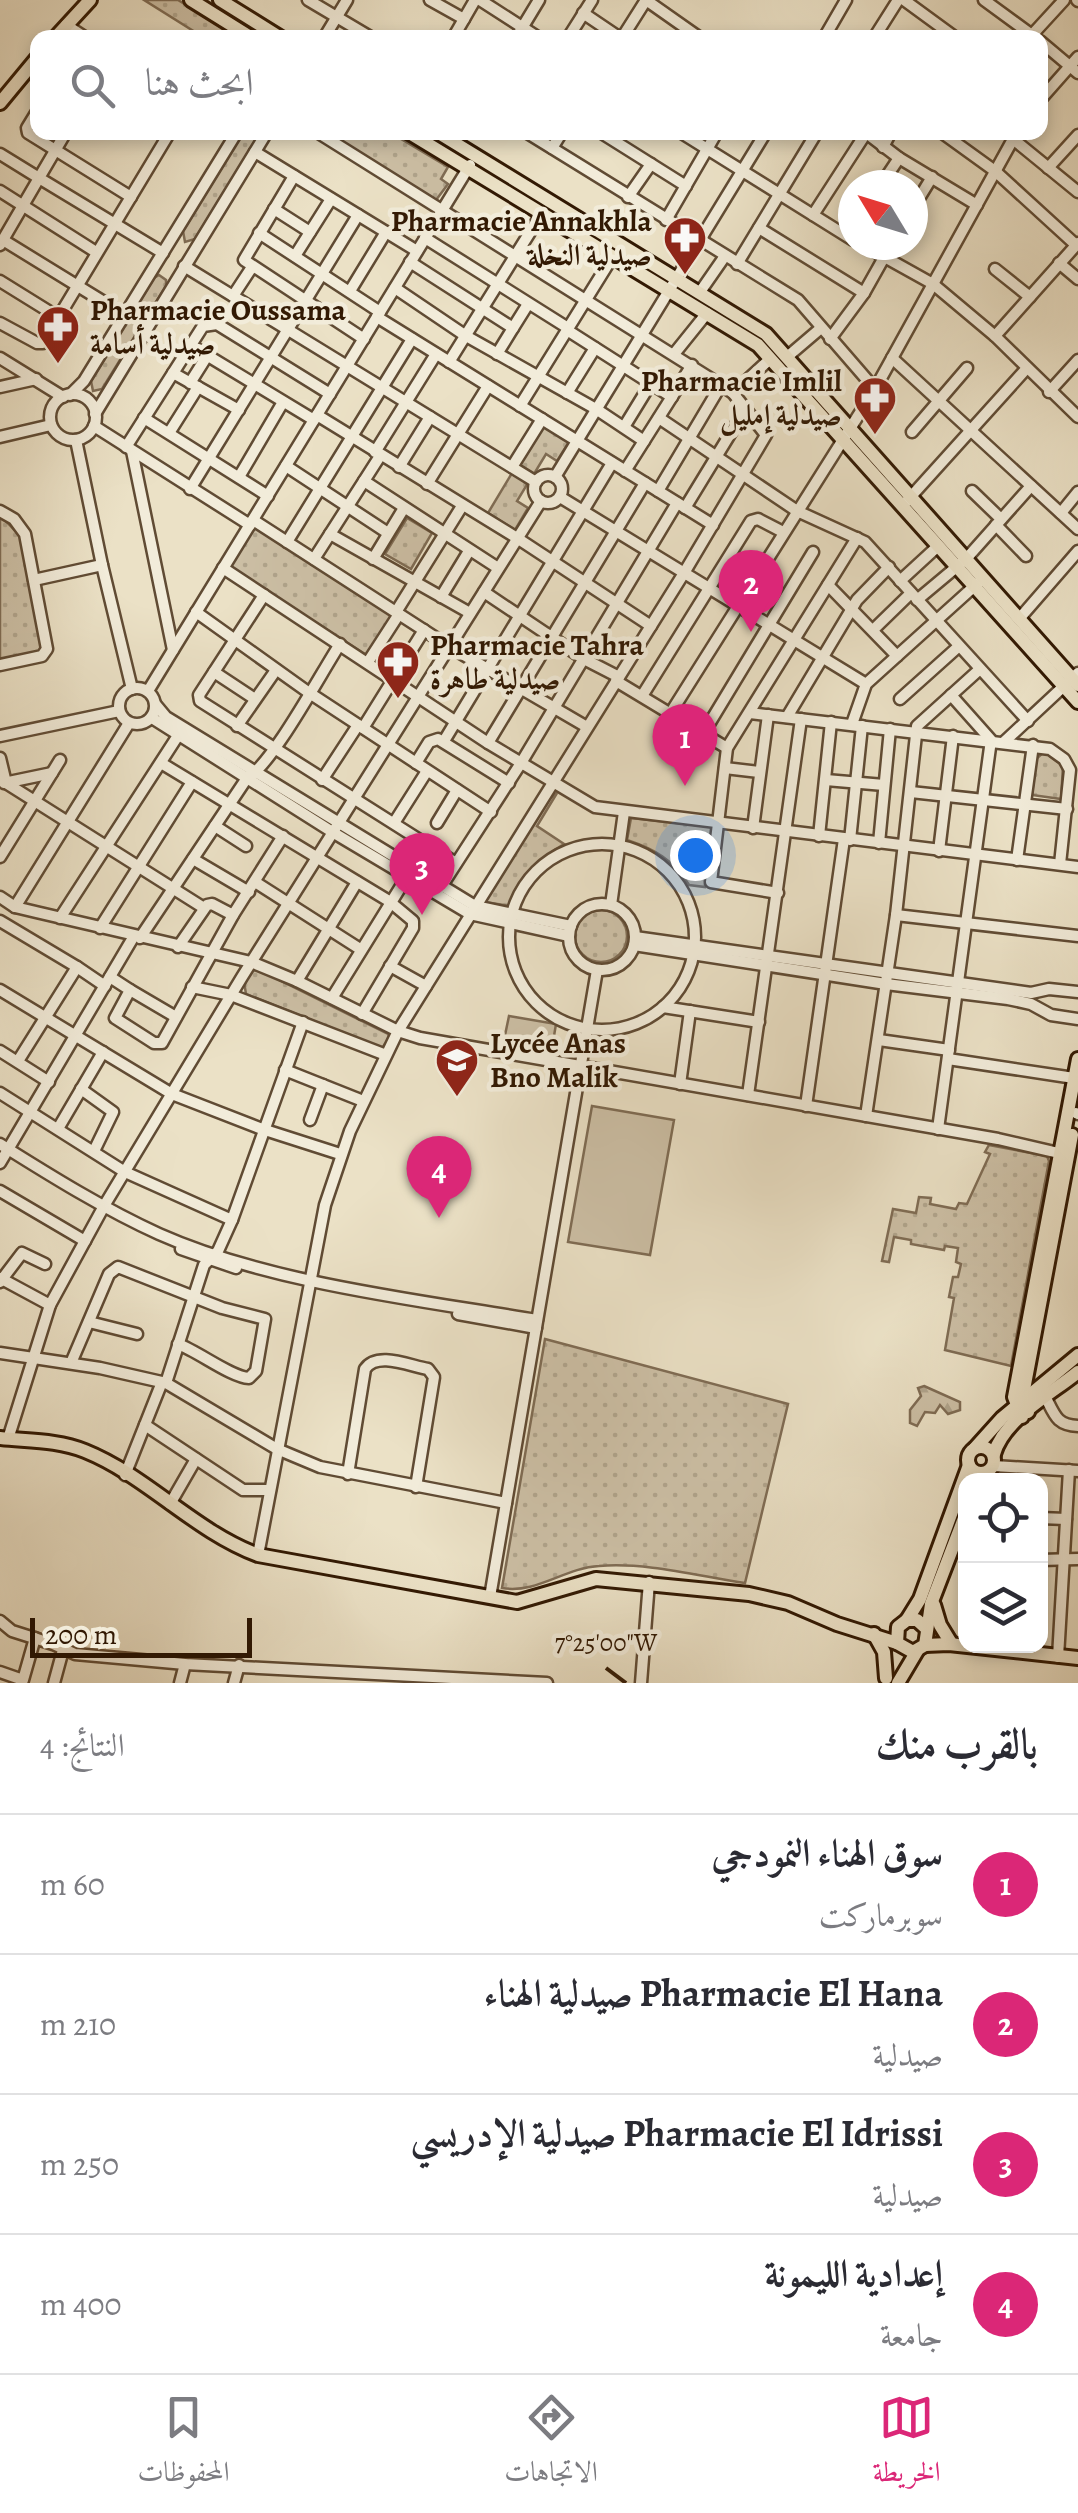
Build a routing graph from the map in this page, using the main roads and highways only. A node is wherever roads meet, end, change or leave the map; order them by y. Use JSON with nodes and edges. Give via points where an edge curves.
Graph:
{"nodes":[{"id":1,"x":90,"y":0,"type":"edge"},
{"id":2,"x":192,"y":0,"type":"edge"},
{"id":3,"x":220,"y":0,"type":"edge"},
{"id":4,"x":61,"y":30,"type":"edge"},
{"id":5,"x":239,"y":30,"type":"edge"},
{"id":6,"x":268,"y":30,"type":"edge"},
{"id":7,"x":30,"y":66,"type":"edge"},
{"id":8,"x":0,"y":103,"type":"edge"},
{"id":9,"x":425,"y":140,"type":"edge"},
{"id":10,"x":446,"y":140,"type":"edge"},
{"id":11,"x":472,"y":162,"type":"junction"},
{"id":12,"x":673,"y":284,"type":"junction"},
{"id":13,"x":846,"y":435,"type":"junction"},
{"id":14,"x":907,"y":502,"type":"junction"},
{"id":15,"x":962,"y":563,"type":"junction"},
{"id":16,"x":978,"y":582,"type":"junction"},
{"id":17,"x":1073,"y":682,"type":"edge"},
{"id":18,"x":1078,"y":702,"type":"edge"},
{"id":19,"x":1078,"y":1058,"type":"edge"},
{"id":20,"x":1078,"y":1111,"type":"edge"},
{"id":21,"x":1068,"y":1147,"type":"edge"},
{"id":22,"x":1078,"y":1354,"type":"edge"},
{"id":23,"x":1078,"y":1372,"type":"edge"},
{"id":24,"x":1021,"y":1405,"type":"junction"},
{"id":25,"x":4,"y":1439,"type":"edge"},
{"id":26,"x":974,"y":1448,"type":"junction"},
{"id":27,"x":969,"y":1465,"type":"junction"},
{"id":28,"x":989,"y":1468,"type":"edge"},
{"id":29,"x":958,"y":1547,"type":"edge"},
{"id":30,"x":934,"y":1596,"type":"junction"},
{"id":31,"x":904,"y":1622,"type":"junction"},
{"id":32,"x":871,"y":1633,"type":"junction"},
{"id":33,"x":924,"y":1639,"type":"junction"},
{"id":34,"x":898,"y":1644,"type":"junction"},
{"id":35,"x":953,"y":1644,"type":"junction"},
{"id":36,"x":958,"y":1644,"type":"edge"},
{"id":37,"x":1032,"y":1653,"type":"edge"},
{"id":38,"x":1078,"y":1658,"type":"edge"},
{"id":39,"x":890,"y":1681,"type":"edge"}],
"edges":[{"from":1,"to":4,"type":"main road"},
{"from":2,"to":5,"type":"main road"},
{"from":3,"to":6,"type":"main road"},
{"from":7,"to":8,"type":"main road"},
{"from":9,"to":11,"type":"main road"},
{"from":10,"to":11,"type":"main road"},
{"from":11,"to":12,"type":"main road"},
{"from":11,"to":12,"type":"main road","via":[[542,213]]},
{"from":12,"to":13,"type":"main road","via":[[751,340]]},
{"from":12,"to":13,"type":"main road","via":[[700,292],[766,334]]},
{"from":13,"to":14,"type":"main road"},
{"from":14,"to":15,"type":"main road"},
{"from":14,"to":15,"type":"main road","via":[[938,546]]},
{"from":15,"to":16,"type":"main road"},
{"from":16,"to":17,"type":"main road"},
{"from":16,"to":17,"type":"main road"},
{"from":17,"to":18,"type":"main road"},
{"from":19,"to":21,"type":"main road"},
{"from":20,"to":21,"type":"main road"},
{"from":21,"to":24,"type":"main road"},
{"from":22,"to":24,"type":"main road"},
{"from":23,"to":24,"type":"main road","via":[[1046,1398]]},
{"from":24,"to":26,"type":"main road"},
{"from":24,"to":28,"type":"main road"},
{"from":25,"to":32,"type":"main road","via":[[69,1446],[101,1459],[223,1540],[258,1555],[517,1602],[596,1579],[770,1597]]},
{"from":26,"to":27,"type":"main road"},
{"from":26,"to":28,"type":"main road","via":[[986,1447]]},
{"from":27,"to":28,"type":"main road","via":[[977,1472]]},
{"from":27,"to":31,"type":"main road","via":[[920,1599]]},
{"from":29,"to":30,"type":"main road"},
{"from":30,"to":33,"type":"main road"},
{"from":30,"to":35,"type":"main road","via":[[935,1613]]},
{"from":31,"to":32,"type":"main road"},
{"from":31,"to":33,"type":"main road","via":[[916,1620]]},
{"from":31,"to":34,"type":"main road","via":[[896,1632]]},
{"from":32,"to":34,"type":"main road"},
{"from":32,"to":39,"type":"main road","via":[[884,1652]]},
{"from":33,"to":34,"type":"main road","via":[[908,1652]]},
{"from":33,"to":35,"type":"main road"},
{"from":33,"to":39,"type":"main road"},
{"from":34,"to":39,"type":"main road"},
{"from":35,"to":36,"type":"main road"},
{"from":37,"to":38,"type":"main road"}]}
